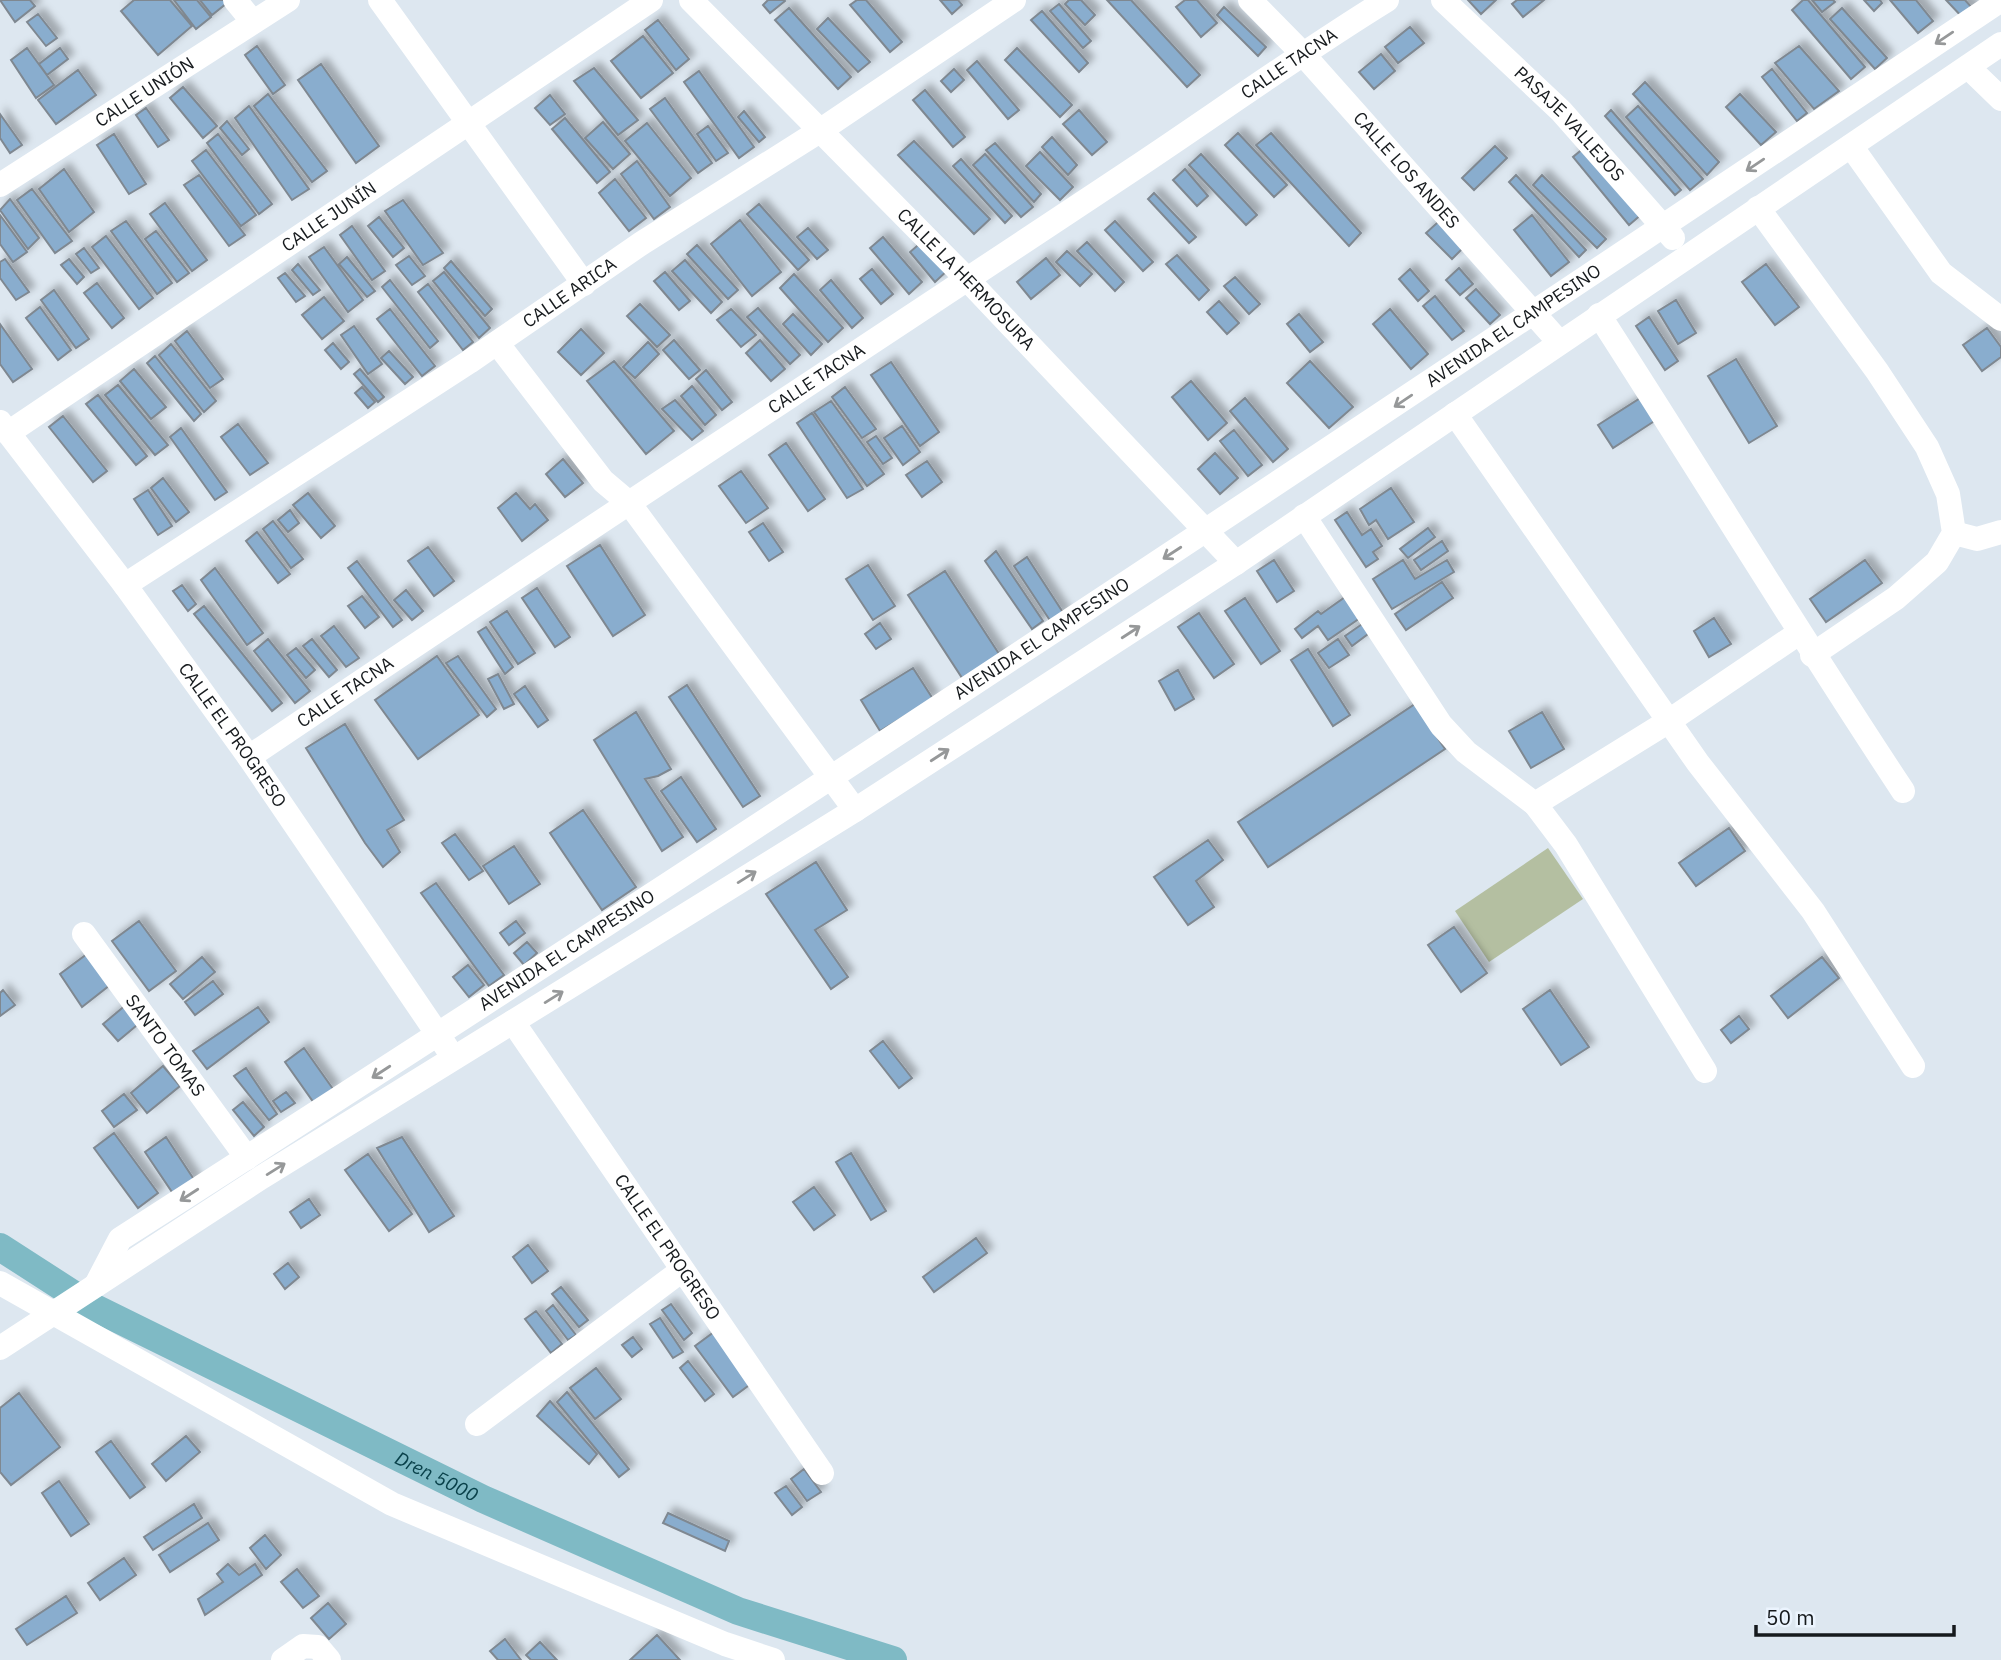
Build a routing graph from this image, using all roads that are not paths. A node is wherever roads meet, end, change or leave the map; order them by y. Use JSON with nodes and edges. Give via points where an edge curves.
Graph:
{"nodes":[{"id":1,"x":235,"y":0,"type":"edge"},
{"id":2,"x":288,"y":0,"type":"edge"},
{"id":3,"x":380,"y":0,"type":"edge"},
{"id":4,"x":651,"y":0,"type":"edge"},
{"id":5,"x":691,"y":0,"type":"edge"},
{"id":6,"x":1014,"y":0,"type":"edge"},
{"id":7,"x":1250,"y":0,"type":"edge"},
{"id":8,"x":1387,"y":0,"type":"edge"},
{"id":9,"x":1443,"y":0,"type":"edge"},
{"id":10,"x":2001,"y":0,"type":"edge"},
{"id":11,"x":253,"y":22,"type":"junction"},
{"id":12,"x":2001,"y":44,"type":"edge"},
{"id":13,"x":1302,"y":53,"type":"junction"},
{"id":14,"x":1968,"y":67,"type":"junction"},
{"id":15,"x":2001,"y":99,"type":"edge"},
{"id":16,"x":468,"y":120,"type":"junction"},
{"id":17,"x":818,"y":132,"type":"junction"},
{"id":18,"x":1851,"y":145,"type":"junction"},
{"id":19,"x":0,"y":185,"type":"edge"},
{"id":20,"x":1758,"y":208,"type":"junction"},
{"id":21,"x":1664,"y":226,"type":"junction"},
{"id":22,"x":1686,"y":255,"type":"junction"},
{"id":23,"x":965,"y":277,"type":"junction"},
{"id":24,"x":584,"y":284,"type":"junction"},
{"id":25,"x":1534,"y":313,"type":"junction"},
{"id":26,"x":1599,"y":315,"type":"junction"},
{"id":27,"x":2001,"y":319,"type":"edge"},
{"id":28,"x":1559,"y":342,"type":"junction"},
{"id":29,"x":497,"y":343,"type":"junction"},
{"id":30,"x":1455,"y":414,"type":"junction"},
{"id":31,"x":4,"y":427,"type":"edge"},
{"id":32,"x":629,"y":503,"type":"junction"},
{"id":33,"x":1304,"y":516,"type":"junction"},
{"id":34,"x":1205,"y":531,"type":"junction"},
{"id":35,"x":2001,"y":532,"type":"edge"},
{"id":36,"x":1954,"y":533,"type":"junction"},
{"id":37,"x":1236,"y":563,"type":"junction"},
{"id":38,"x":125,"y":584,"type":"junction"},
{"id":39,"x":1799,"y":633,"type":"junction"},
{"id":40,"x":1812,"y":654,"type":"junction"},
{"id":41,"x":1670,"y":721,"type":"junction"},
{"id":42,"x":249,"y":757,"type":"junction"},
{"id":43,"x":831,"y":777,"type":"junction"},
{"id":44,"x":1903,"y":791,"type":"dead end"},
{"id":45,"x":1535,"y":804,"type":"junction"},
{"id":46,"x":855,"y":810,"type":"junction"},
{"id":47,"x":85,"y":934,"type":"dead end"},
{"id":48,"x":513,"y":1022,"type":"junction"},
{"id":49,"x":438,"y":1035,"type":"junction"},
{"id":50,"x":454,"y":1058,"type":"junction"},
{"id":51,"x":1913,"y":1066,"type":"dead end"},
{"id":52,"x":1705,"y":1071,"type":"dead end"},
{"id":53,"x":247,"y":1158,"type":"junction"},
{"id":54,"x":681,"y":1271,"type":"junction"},
{"id":55,"x":0,"y":1283,"type":"edge"},
{"id":56,"x":95,"y":1286,"type":"junction"},
{"id":57,"x":57,"y":1311,"type":"junction"},
{"id":58,"x":0,"y":1348,"type":"edge"},
{"id":59,"x":478,"y":1424,"type":"dead end"},
{"id":60,"x":822,"y":1473,"type":"dead end"},
{"id":61,"x":283,"y":1660,"type":"edge"},
{"id":62,"x":329,"y":1660,"type":"edge"},
{"id":63,"x":773,"y":1660,"type":"edge"}],
"edges":[{"from":1,"to":11,"type":"street"},
{"from":2,"to":11,"type":"street","name":"CALLE UNIÓN"},
{"from":3,"to":16,"type":"street"},
{"from":4,"to":16,"type":"street","name":"CALLE JUNÍN"},
{"from":5,"to":17,"type":"street","name":"CALLE LA HERMOSURA"},
{"from":6,"to":17,"type":"street","name":"CALLE ARICA"},
{"from":7,"to":13,"type":"street","name":"CALLE LOS ANDES"},
{"from":8,"to":13,"type":"street","name":"CALLE TACNA"},
{"from":9,"to":21,"type":"street","name":"PASAJE VALLEJOS","via":[[1561,111]]},
{"from":10,"to":21,"type":"street","name":"AVENIDA EL CAMPESINO","one_way":true},
{"from":11,"to":19,"type":"street","name":"CALLE UNIÓN"},
{"from":12,"to":14,"type":"street","name":"AVENIDA EL CAMPESINO"},
{"from":13,"to":23,"type":"street","name":"CALLE TACNA"},
{"from":13,"to":25,"type":"street","name":"CALLE LOS ANDES"},
{"from":14,"to":15,"type":"street"},
{"from":14,"to":18,"type":"street","name":"AVENIDA EL CAMPESINO"},
{"from":16,"to":24,"type":"street"},
{"from":16,"to":31,"type":"street","name":"CALLE JUNÍN"},
{"from":17,"to":23,"type":"street","name":"CALLE LA HERMOSURA","via":[[841,149]]},
{"from":17,"to":24,"type":"street","name":"CALLE ARICA"},
{"from":18,"to":20,"type":"street","name":"AVENIDA EL CAMPESINO"},
{"from":18,"to":27,"type":"street","via":[[1941,273]]},
{"from":20,"to":22,"type":"street","name":"AVENIDA EL CAMPESINO"},
{"from":20,"to":36,"type":"street","via":[[1927,447],[1948,494]]},
{"from":21,"to":22,"type":"street","name":"PASAJE VALLEJOS"},
{"from":21,"to":25,"type":"street","name":"AVENIDA EL CAMPESINO"},
{"from":22,"to":26,"type":"street","name":"AVENIDA EL CAMPESINO"},
{"from":23,"to":32,"type":"street","name":"CALLE TACNA"},
{"from":23,"to":34,"type":"street","name":"CALLE LA HERMOSURA"},
{"from":24,"to":29,"type":"street","name":"CALLE ARICA"},
{"from":25,"to":28,"type":"street","name":"CALLE LOS ANDES"},
{"from":25,"to":34,"type":"street","name":"AVENIDA EL CAMPESINO","one_way":true},
{"from":26,"to":28,"type":"street","name":"AVENIDA EL CAMPESINO"},
{"from":26,"to":39,"type":"street"},
{"from":28,"to":30,"type":"street","name":"AVENIDA EL CAMPESINO"},
{"from":29,"to":32,"type":"street","via":[[603,481]]},
{"from":29,"to":38,"type":"street","name":"CALLE ARICA"},
{"from":30,"to":33,"type":"street","name":"AVENIDA EL CAMPESINO"},
{"from":30,"to":41,"type":"street"},
{"from":31,"to":38,"type":"street","name":"CALLE EL PROGRESO"},
{"from":32,"to":42,"type":"street","name":"CALLE TACNA"},
{"from":32,"to":43,"type":"street"},
{"from":33,"to":37,"type":"street","name":"AVENIDA EL CAMPESINO"},
{"from":33,"to":45,"type":"street","via":[[1441,725],[1466,752]]},
{"from":34,"to":37,"type":"street","name":"CALLE LA HERMOSURA"},
{"from":34,"to":43,"type":"street","name":"AVENIDA EL CAMPESINO","one_way":true},
{"from":35,"to":36,"type":"street","via":[[1977,539]]},
{"from":36,"to":40,"type":"street","via":[[1937,562],[1896,598]]},
{"from":46,"to":37,"type":"street","name":"AVENIDA EL CAMPESINO","one_way":true},
{"from":38,"to":42,"type":"street","name":"CALLE EL PROGRESO"},
{"from":39,"to":40,"type":"street"},
{"from":39,"to":41,"type":"street"},
{"from":40,"to":44,"type":"street"},
{"from":41,"to":45,"type":"street"},
{"from":41,"to":51,"type":"street","via":[[1813,911]]},
{"from":42,"to":49,"type":"street","name":"CALLE EL PROGRESO"},
{"from":43,"to":46,"type":"street"},
{"from":43,"to":49,"type":"street","name":"AVENIDA EL CAMPESINO"},
{"from":45,"to":52,"type":"street","via":[[1566,845]]},
{"from":48,"to":46,"type":"street","name":"AVENIDA EL CAMPESINO","one_way":true},
{"from":47,"to":53,"type":"street","name":"SANTO TOMAS"},
{"from":48,"to":50,"type":"street","name":"AVENIDA EL CAMPESINO"},
{"from":48,"to":54,"type":"street","name":"CALLE EL PROGRESO"},
{"from":49,"to":50,"type":"street","name":"CALLE EL PROGRESO"},
{"from":49,"to":53,"type":"street","name":"AVENIDA EL CAMPESINO","one_way":true},
{"from":56,"to":50,"type":"street","name":"AVENIDA EL CAMPESINO","one_way":true},
{"from":53,"to":56,"type":"street","name":"AVENIDA EL CAMPESINO","one_way":true,"via":[[120,1239]]},
{"from":54,"to":59,"type":"street"},
{"from":54,"to":60,"type":"street","name":"CALLE EL PROGRESO"},
{"from":55,"to":57,"type":"street"},
{"from":56,"to":57,"type":"street","name":"AVENIDA EL CAMPESINO"},
{"from":57,"to":58,"type":"street","name":"AVENIDA EL CAMPESINO"},
{"from":57,"to":63,"type":"street","via":[[392,1504]]},
{"from":61,"to":62,"type":"street","via":[[303,1646],[318,1647]]}]}
